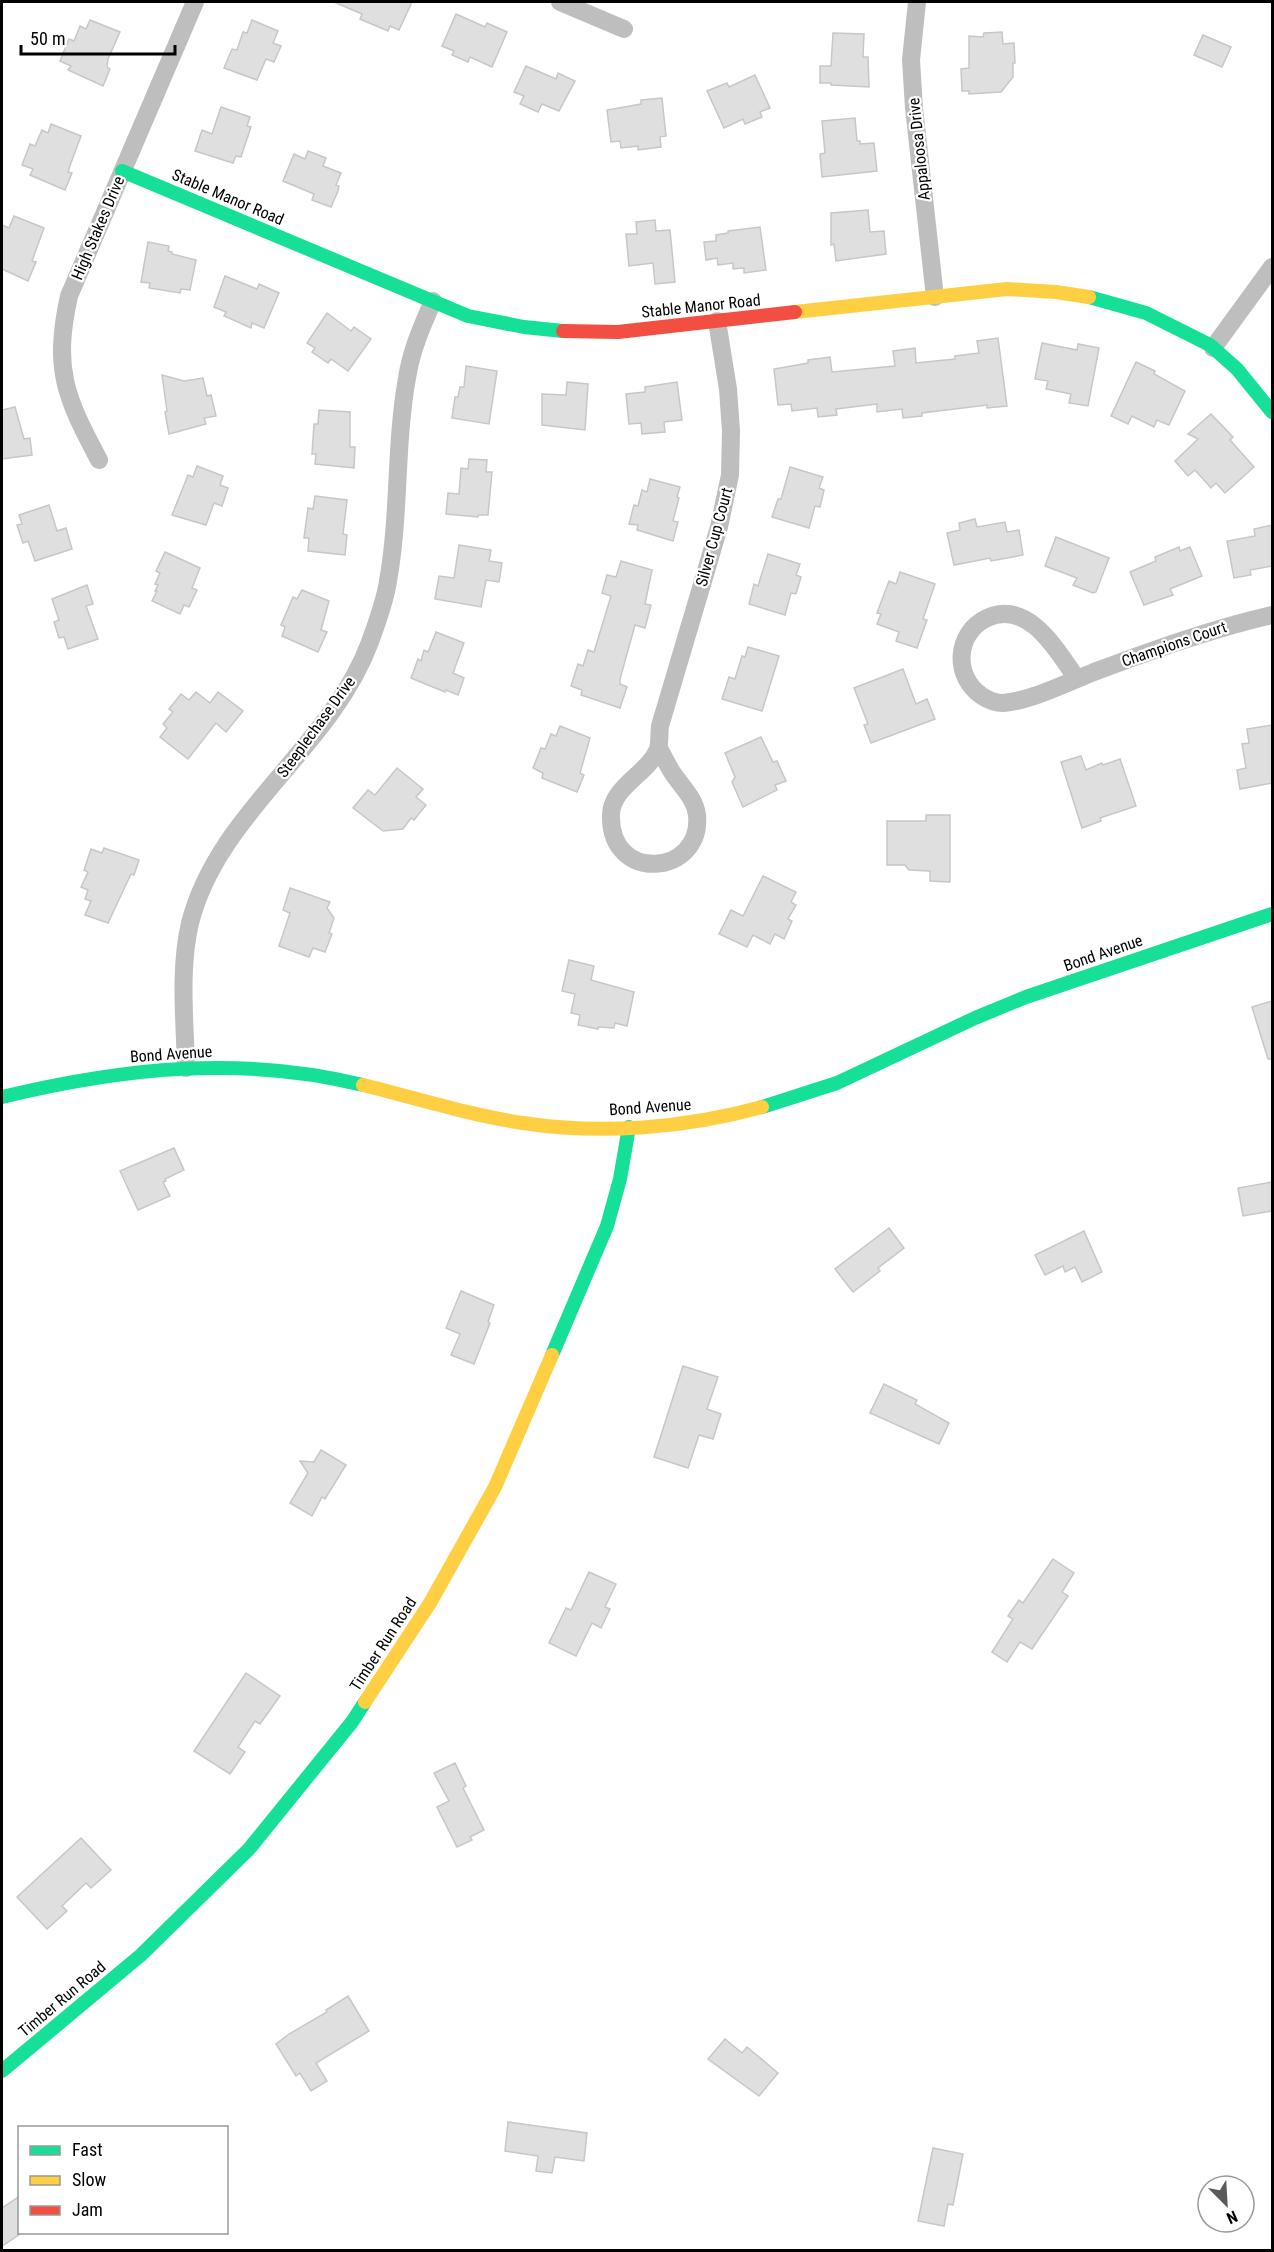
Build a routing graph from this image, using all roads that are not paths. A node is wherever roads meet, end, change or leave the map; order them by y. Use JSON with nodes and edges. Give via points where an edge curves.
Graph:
{"nodes":[{"id":1,"x":195,"y":2,"type":"edge"},
{"id":2,"x":560,"y":2,"type":"edge"},
{"id":3,"x":918,"y":2,"type":"edge"},
{"id":4,"x":624,"y":29,"type":"dead end"},
{"id":5,"x":122,"y":171,"type":"junction"},
{"id":6,"x":1272,"y":267,"type":"edge"},
{"id":7,"x":935,"y":297,"type":"junction"},
{"id":8,"x":433,"y":301,"type":"junction"},
{"id":9,"x":717,"y":321,"type":"junction"},
{"id":10,"x":1213,"y":348,"type":"junction"},
{"id":11,"x":1272,"y":412,"type":"edge"},
{"id":12,"x":99,"y":460,"type":"dead end"},
{"id":13,"x":1272,"y":615,"type":"edge"},
{"id":14,"x":1077,"y":679,"type":"junction"},
{"id":15,"x":658,"y":748,"type":"junction"},
{"id":16,"x":1272,"y":914,"type":"edge"},
{"id":17,"x":186,"y":1068,"type":"junction"},
{"id":18,"x":2,"y":1097,"type":"edge"},
{"id":19,"x":629,"y":1127,"type":"junction"},
{"id":20,"x":2,"y":2071,"type":"edge"}],
"edges":[{"from":1,"to":5,"type":"street","name":"High Stakes Drive"},
{"from":2,"to":4,"type":"street"},
{"from":3,"to":7,"type":"street","name":"Appaloosa Drive","via":[[911,60],[913,99]]},
{"from":5,"to":8,"type":"street","name":"Stable Manor Road"},
{"from":5,"to":12,"type":"street","name":"High Stakes Drive","via":[[69,296],[62,327],[64,385],[75,416]]},
{"from":6,"to":10,"type":"street"},
{"from":7,"to":9,"type":"street","name":"Stable Manor Road"},
{"from":7,"to":10,"type":"street","name":"Stable Manor Road","via":[[1008,289],[1091,295],[1132,306]]},
{"from":8,"to":9,"type":"street","name":"Stable Manor Road","via":[[499,324],[564,333],[618,332]]},
{"from":8,"to":17,"type":"street","name":"Steeplechase Drive","via":[[407,376],[392,558],[380,614],[341,699],[222,851],[199,898],[190,924],[183,976]]},
{"from":9,"to":15,"type":"street","name":"Silver Cup Court","via":[[728,389],[730,475],[719,527],[660,726]]},
{"from":10,"to":11,"type":"street","name":"Stable Manor Road"},
{"from":13,"to":14,"type":"street","name":"Champions Court","via":[[1198,634]]},
{"from":14,"to":14,"type":"street","name":"Champions Court","via":[[1018,701],[1001,703],[988,699],[968,684],[962,648],[973,628],[984,619],[994,615],[1017,616],[1038,628]]},
{"from":15,"to":15,"type":"street","name":"Silver Cup Court","via":[[614,801],[611,811],[613,834],[623,853],[651,865],[683,854],[694,835],[697,814]]},
{"from":16,"to":19,"type":"street","name":"Bond Avenue","via":[[990,1011],[822,1089],[732,1115]]},
{"from":17,"to":18,"type":"street","name":"Bond Avenue","via":[[110,1075]]},
{"from":17,"to":19,"type":"street","name":"Bond Avenue","via":[[235,1067],[322,1076],[525,1124]]},
{"from":19,"to":20,"type":"street","name":"Timber Run Road","via":[[607,1226],[495,1487],[394,1661],[346,1730],[249,1849],[141,1955]]}]}
